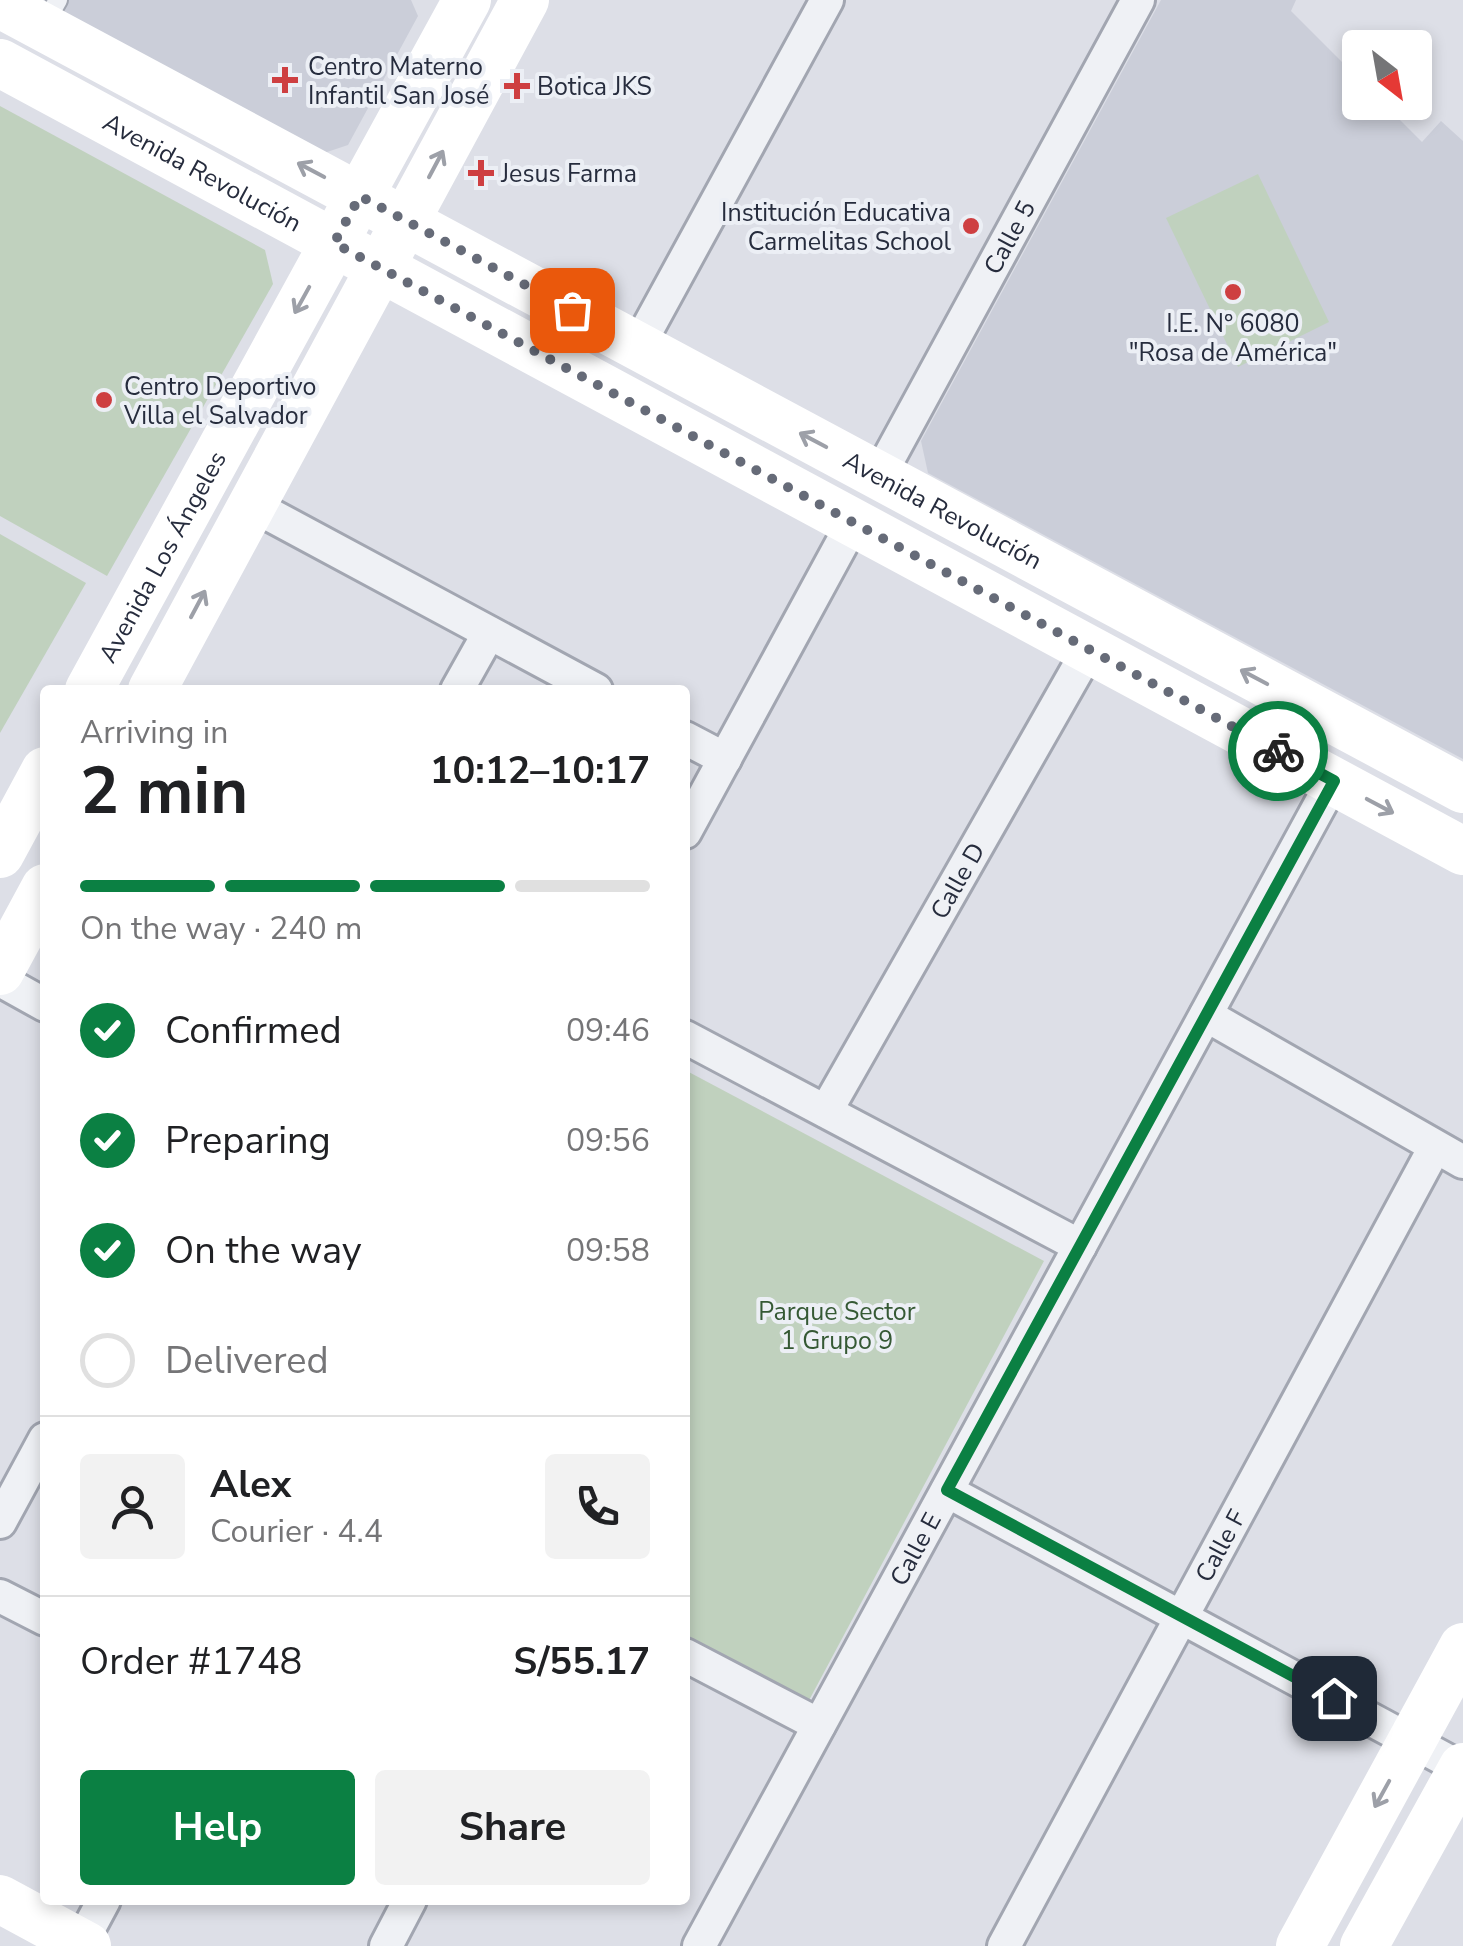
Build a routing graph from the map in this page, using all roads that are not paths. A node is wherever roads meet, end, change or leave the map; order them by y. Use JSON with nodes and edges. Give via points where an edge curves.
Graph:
{"nodes":[{"id":1,"x":467,"y":0,"type":"edge"},
{"id":2,"x":524,"y":0,"type":"edge"},
{"id":3,"x":827,"y":0,"type":"edge"},
{"id":4,"x":1132,"y":2,"type":"edge"},
{"id":5,"x":0,"y":4,"type":"edge"},
{"id":6,"x":51,"y":13,"type":"edge"},
{"id":7,"x":0,"y":64,"type":"edge"},
{"id":8,"x":360,"y":196,"type":"junction"},
{"id":9,"x":406,"y":221,"type":"junction"},
{"id":10,"x":334,"y":243,"type":"junction"},
{"id":11,"x":380,"y":268,"type":"junction"},
{"id":12,"x":638,"y":346,"type":"junction"},
{"id":13,"x":879,"y":476,"type":"junction"},
{"id":14,"x":252,"y":505,"type":"junction"},
{"id":15,"x":853,"y":523,"type":"junction"},
{"id":16,"x":490,"y":632,"type":"junction"},
{"id":17,"x":1089,"y":649,"type":"junction"},
{"id":18,"x":93,"y":685,"type":"edge"},
{"id":19,"x":155,"y":685,"type":"edge"},
{"id":20,"x":460,"y":685,"type":"edge"},
{"id":21,"x":587,"y":685,"type":"edge"},
{"id":22,"x":690,"y":741,"type":"edge"},
{"id":23,"x":725,"y":759,"type":"junction"},
{"id":24,"x":40,"y":780,"type":"edge"},
{"id":25,"x":1334,"y":781,"type":"junction"},
{"id":26,"x":1463,"y":789,"type":"edge"},
{"id":27,"x":690,"y":823,"type":"edge"},
{"id":28,"x":1463,"y":851,"type":"edge"},
{"id":29,"x":0,"y":854,"type":"edge"},
{"id":30,"x":40,"y":897,"type":"edge"},
{"id":31,"x":0,"y":971,"type":"edge"},
{"id":32,"x":0,"y":980,"type":"edge"},
{"id":33,"x":40,"y":1002,"type":"edge"},
{"id":34,"x":1206,"y":1016,"type":"junction"},
{"id":35,"x":690,"y":1040,"type":"edge"},
{"id":36,"x":826,"y":1111,"type":"junction"},
{"id":37,"x":1449,"y":1154,"type":"edge"},
{"id":38,"x":1080,"y":1246,"type":"junction"},
{"id":39,"x":40,"y":1448,"type":"edge"},
{"id":40,"x":947,"y":1490,"type":"junction"},
{"id":41,"x":0,"y":1522,"type":"edge"},
{"id":42,"x":0,"y":1596,"type":"edge"},
{"id":43,"x":40,"y":1616,"type":"edge"},
{"id":44,"x":1181,"y":1617,"type":"junction"},
{"id":45,"x":1463,"y":1647,"type":"edge"},
{"id":46,"x":690,"y":1658,"type":"edge"},
{"id":47,"x":819,"y":1725,"type":"junction"},
{"id":48,"x":1447,"y":1760,"type":"edge"},
{"id":49,"x":0,"y":1899,"type":"edge"},
{"id":50,"x":102,"y":1905,"type":"edge"},
{"id":51,"x":407,"y":1905,"type":"edge"},
{"id":52,"x":84,"y":1944,"type":"edge"},
{"id":53,"x":386,"y":1946,"type":"edge"},
{"id":54,"x":699,"y":1946,"type":"edge"},
{"id":55,"x":1004,"y":1946,"type":"edge"},
{"id":56,"x":1300,"y":1946,"type":"edge"},
{"id":57,"x":1364,"y":1946,"type":"edge"}],
"edges":[{"from":1,"to":8,"type":"main road","name":"Avenida Los Ángeles"},
{"from":9,"to":2,"type":"main road","one_way":true},
{"from":3,"to":12,"type":"street"},
{"from":4,"to":13,"type":"street","name":"Calle 5"},
{"from":5,"to":6,"type":"main road","name":"Avenida Revolución"},
{"from":8,"to":6,"type":"main road","name":"Avenida Revolución","one_way":true},
{"from":7,"to":10,"type":"main road","name":"Avenida Revolución"},
{"from":8,"to":9,"type":"main road","name":"Avenida Revolución"},
{"from":8,"to":10,"type":"main road","name":"Avenida Los Ángeles"},
{"from":9,"to":11,"type":"main road"},
{"from":9,"to":12,"type":"main road","name":"Avenida Revolución"},
{"from":10,"to":11,"type":"main road","name":"Avenida Revolución"},
{"from":10,"to":18,"type":"main road","name":"Avenida Los Ángeles","one_way":true},
{"from":11,"to":14,"type":"main road"},
{"from":11,"to":15,"type":"main road","name":"Avenida Revolución"},
{"from":13,"to":12,"type":"main road","name":"Avenida Revolución","one_way":true},
{"from":26,"to":13,"type":"main road","name":"Avenida Revolución","one_way":true},
{"from":14,"to":16,"type":"street"},
{"from":19,"to":14,"type":"main road","one_way":true},
{"from":15,"to":17,"type":"main road","name":"Avenida Revolución"},
{"from":15,"to":23,"type":"street"},
{"from":16,"to":20,"type":"street"},
{"from":16,"to":21,"type":"street"},
{"from":17,"to":25,"type":"main road","name":"Avenida Revolución"},
{"from":17,"to":36,"type":"street","name":"Calle D"},
{"from":22,"to":23,"type":"street"},
{"from":23,"to":27,"type":"street"},
{"from":24,"to":29,"type":"main road"},
{"from":25,"to":28,"type":"main road","name":"Avenida Revolución","one_way":true},
{"from":25,"to":34,"type":"street","name":"Calle E"},
{"from":30,"to":31,"type":"main road"},
{"from":32,"to":33,"type":"street"},
{"from":34,"to":37,"type":"street"},
{"from":34,"to":38,"type":"street","name":"Calle E"},
{"from":35,"to":36,"type":"street"},
{"from":36,"to":38,"type":"street"},
{"from":37,"to":44,"type":"street","name":"Calle F"},
{"from":38,"to":40,"type":"street","name":"Calle E"},
{"from":39,"to":41,"type":"street"},
{"from":40,"to":44,"type":"street"},
{"from":40,"to":47,"type":"street","name":"Calle E"},
{"from":42,"to":43,"type":"street"},
{"from":44,"to":48,"type":"street"},
{"from":44,"to":55,"type":"street","name":"Calle F"},
{"from":45,"to":48,"type":"main road"},
{"from":46,"to":47,"type":"street"},
{"from":47,"to":54,"type":"street","name":"Calle E"},
{"from":48,"to":56,"type":"main road","one_way":true},
{"from":48,"to":57,"type":"main road"},
{"from":49,"to":52,"type":"main road"},
{"from":50,"to":52,"type":"street"},
{"from":51,"to":53,"type":"street"}]}
